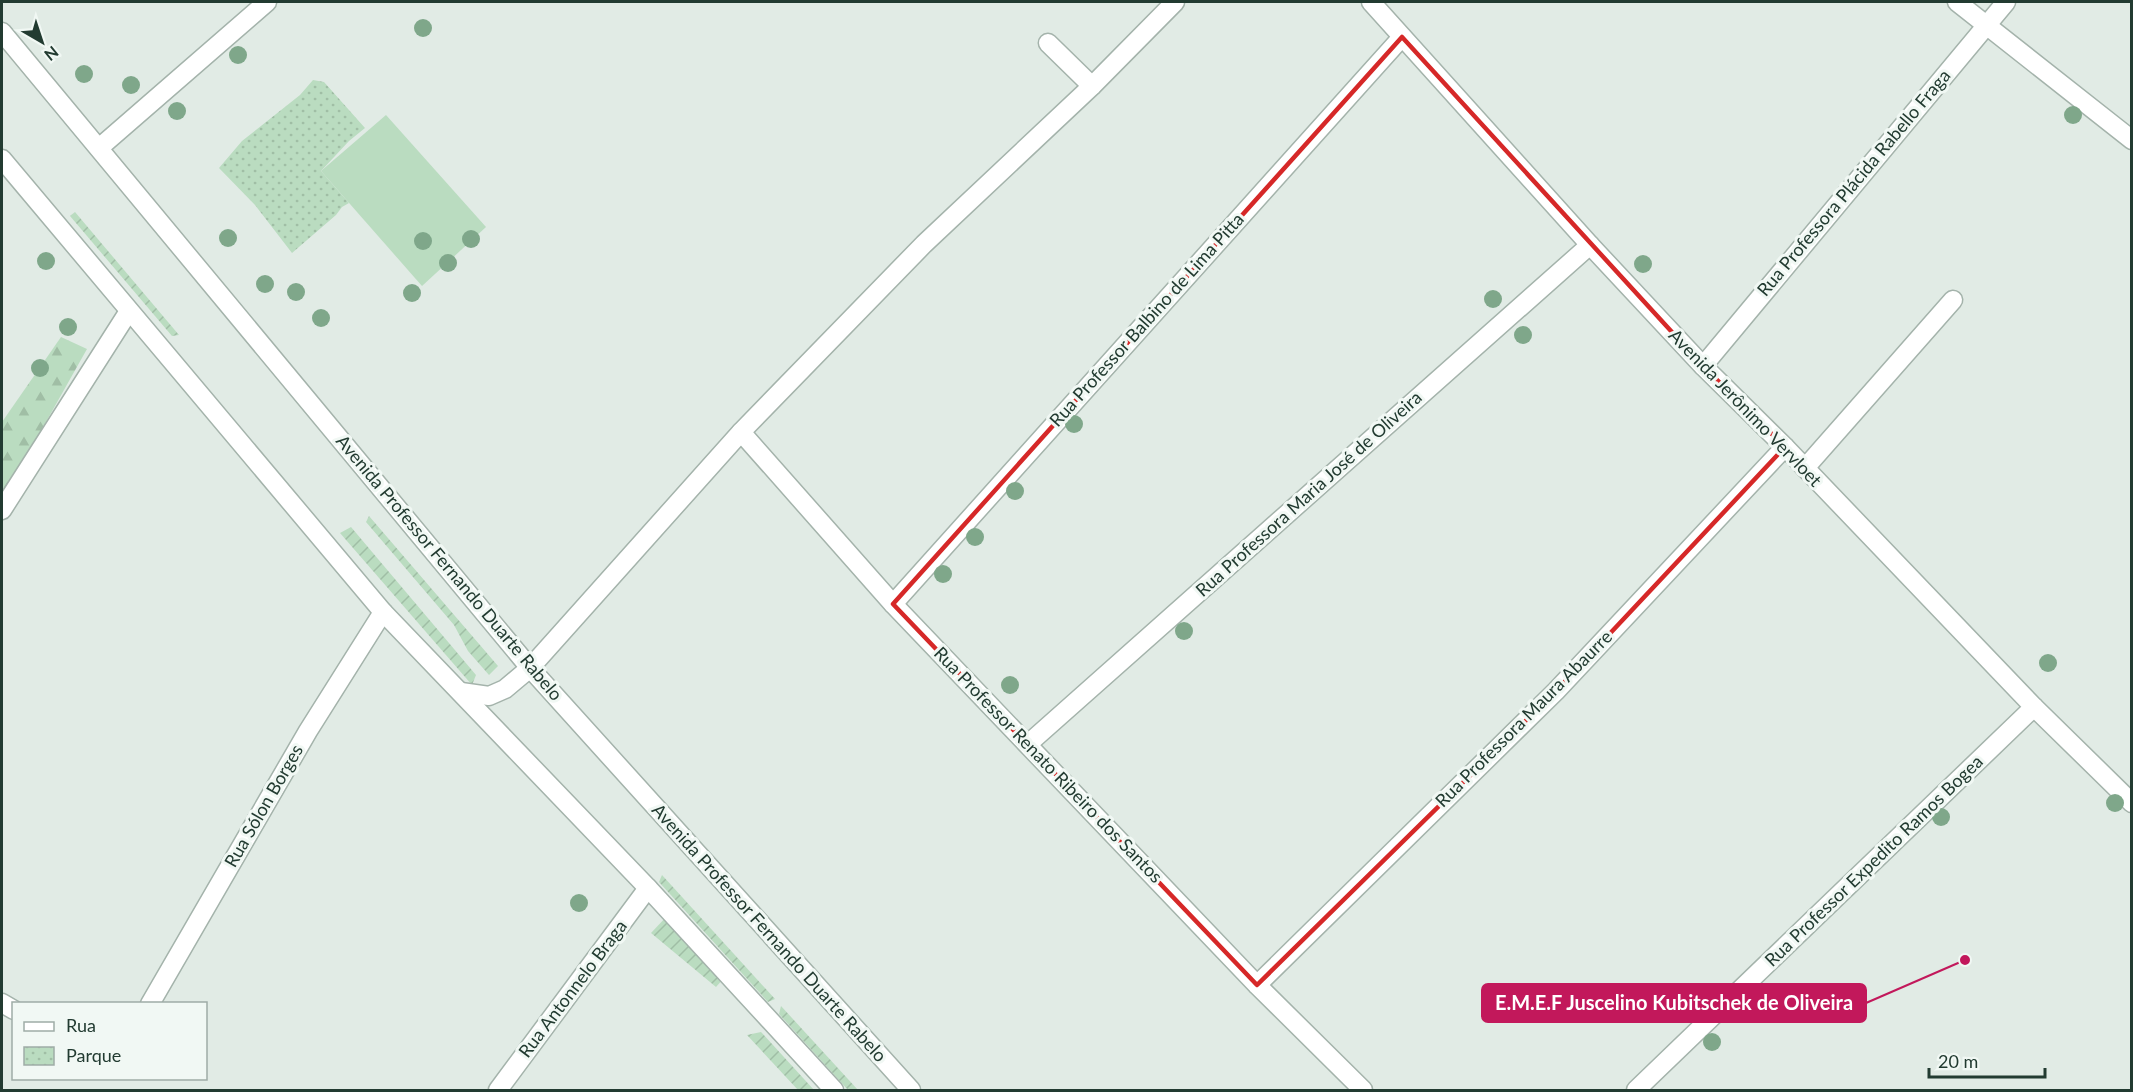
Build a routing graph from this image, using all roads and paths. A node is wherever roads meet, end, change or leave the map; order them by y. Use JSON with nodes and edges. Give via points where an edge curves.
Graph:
{"nodes":[{"id":1,"x":267,"y":2,"type":"edge"},
{"id":2,"x":1175,"y":2,"type":"edge"},
{"id":3,"x":1371,"y":2,"type":"edge"},
{"id":4,"x":1957,"y":2,"type":"edge"},
{"id":5,"x":2006,"y":2,"type":"edge"},
{"id":6,"x":1985,"y":25,"type":"junction"},
{"id":7,"x":2,"y":32,"type":"edge"},
{"id":8,"x":1402,"y":37,"type":"junction"},
{"id":9,"x":1048,"y":43,"type":"dead end"},
{"id":10,"x":1092,"y":86,"type":"junction"},
{"id":11,"x":2132,"y":140,"type":"edge"},
{"id":12,"x":99,"y":148,"type":"junction"},
{"id":13,"x":2,"y":159,"type":"edge"},
{"id":14,"x":1590,"y":245,"type":"junction"},
{"id":15,"x":1953,"y":300,"type":"dead end"},
{"id":16,"x":129,"y":311,"type":"junction"},
{"id":17,"x":1703,"y":366,"type":"junction"},
{"id":18,"x":741,"y":432,"type":"junction"},
{"id":19,"x":1785,"y":447,"type":"junction"},
{"id":20,"x":1805,"y":468,"type":"junction"},
{"id":21,"x":2,"y":510,"type":"edge"},
{"id":22,"x":892,"y":604,"type":"junction"},
{"id":23,"x":383,"y":612,"type":"junction"},
{"id":24,"x":530,"y":668,"type":"junction"},
{"id":25,"x":461,"y":692,"type":"junction"},
{"id":26,"x":2034,"y":707,"type":"junction"},
{"id":27,"x":1028,"y":744,"type":"junction"},
{"id":28,"x":2132,"y":803,"type":"edge"},
{"id":29,"x":648,"y":888,"type":"junction"},
{"id":30,"x":1257,"y":985,"type":"junction"},
{"id":31,"x":151,"y":1002,"type":"edge"},
{"id":32,"x":498,"y":1090,"type":"edge"},
{"id":33,"x":834,"y":1090,"type":"edge"},
{"id":34,"x":911,"y":1090,"type":"edge"},
{"id":35,"x":1363,"y":1090,"type":"edge"},
{"id":36,"x":1636,"y":1090,"type":"edge"}],
"edges":[{"from":1,"to":12,"type":"street"},
{"from":2,"to":10,"type":"street"},
{"from":3,"to":8,"type":"street","name":"Avenida Jerônimo Vervloet"},
{"from":4,"to":6,"type":"street"},
{"from":5,"to":6,"type":"street","name":"Rua Professora Plácida Rabello Fraga"},
{"from":6,"to":11,"type":"street"},
{"from":6,"to":17,"type":"street","name":"Rua Professora Plácida Rabello Fraga"},
{"from":7,"to":12,"type":"street","name":"Avenida Professor Fernando Duarte Rabelo"},
{"from":8,"to":14,"type":"street","name":"Avenida Jerônimo Vervloet"},
{"from":8,"to":22,"type":"street","name":"Rua Professor Balbino de Lima Pitta"},
{"from":9,"to":10,"type":"street"},
{"from":10,"to":18,"type":"street","via":[[924,244]]},
{"from":12,"to":24,"type":"street","name":"Avenida Professor Fernando Duarte Rabelo"},
{"from":13,"to":16,"type":"street"},
{"from":14,"to":17,"type":"street","name":"Avenida Jerônimo Vervloet"},
{"from":14,"to":27,"type":"street","name":"Rua Professora Maria José de Oliveira"},
{"from":15,"to":20,"type":"street"},
{"from":16,"to":21,"type":"street"},
{"from":16,"to":23,"type":"street"},
{"from":17,"to":19,"type":"street","name":"Avenida Jerônimo Vervloet"},
{"from":18,"to":22,"type":"street","name":"Rua Professor Renato Ribeiro dos Santos"},
{"from":18,"to":24,"type":"street"},
{"from":19,"to":20,"type":"street","name":"Avenida Jerônimo Vervloet"},
{"from":19,"to":30,"type":"street","name":"Rua Professora Maura Abaurre","via":[[1556,691]]},
{"from":20,"to":26,"type":"street","name":"Avenida Jerônimo Vervloet"},
{"from":22,"to":27,"type":"street","name":"Rua Professor Renato Ribeiro dos Santos"},
{"from":23,"to":25,"type":"street"},
{"from":23,"to":31,"type":"street","name":"Rua Sólon Borges","via":[[308,731]]},
{"from":24,"to":25,"type":"street","via":[[505,689],[489,696]]},
{"from":24,"to":34,"type":"street","name":"Avenida Professor Fernando Duarte Rabelo"},
{"from":25,"to":29,"type":"street"},
{"from":26,"to":28,"type":"street","name":"Avenida Jerônimo Vervloet"},
{"from":26,"to":36,"type":"street","name":"Rua Professor Expedito Ramos Bogea"},
{"from":27,"to":30,"type":"street","name":"Rua Professor Renato Ribeiro dos Santos"},
{"from":29,"to":32,"type":"street","name":"Rua Antonnelo Braga"},
{"from":29,"to":33,"type":"street"},
{"from":30,"to":35,"type":"street","name":"Rua Professor Renato Ribeiro dos Santos"}]}
